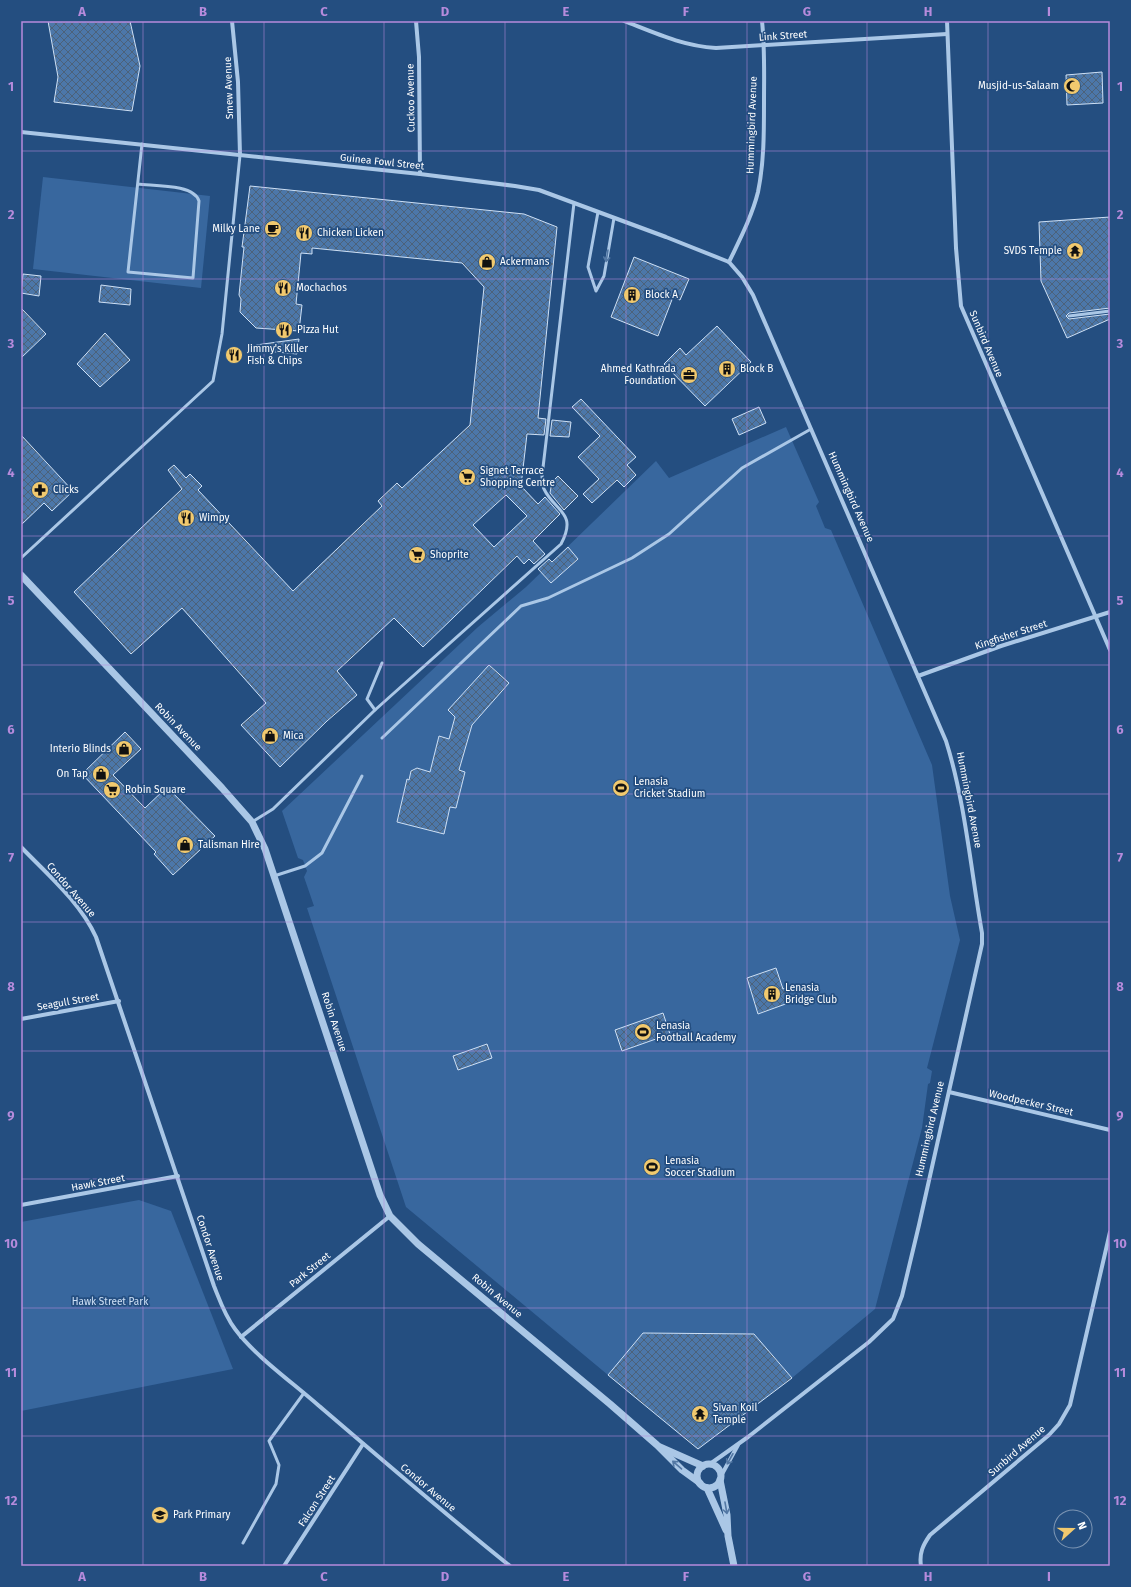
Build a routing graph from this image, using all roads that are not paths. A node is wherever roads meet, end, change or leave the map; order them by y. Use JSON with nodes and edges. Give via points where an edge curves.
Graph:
{"nodes":[{"id":1,"x":232,"y":21,"type":"edge"},
{"id":2,"x":416,"y":21,"type":"edge"},
{"id":3,"x":624,"y":21,"type":"edge"},
{"id":4,"x":762,"y":21,"type":"edge"},
{"id":5,"x":947,"y":21,"type":"edge"},
{"id":6,"x":947,"y":34,"type":"junction"},
{"id":7,"x":764,"y":45,"type":"junction"},
{"id":8,"x":21,"y":132,"type":"edge"},
{"id":9,"x":142,"y":144,"type":"junction"},
{"id":10,"x":240,"y":155,"type":"junction"},
{"id":11,"x":420,"y":174,"type":"junction"},
{"id":12,"x":138,"y":184,"type":"junction"},
{"id":13,"x":574,"y":203,"type":"junction"},
{"id":14,"x":598,"y":212,"type":"junction"},
{"id":15,"x":614,"y":218,"type":"junction"},
{"id":16,"x":729,"y":262,"type":"junction"},
{"id":17,"x":1110,"y":311,"type":"edge"},
{"id":18,"x":1069,"y":316,"type":"dead end"},
{"id":19,"x":811,"y":429,"type":"junction"},
{"id":20,"x":21,"y":558,"type":"edge"},
{"id":21,"x":21,"y":576,"type":"edge"},
{"id":22,"x":1110,"y":612,"type":"edge"},
{"id":23,"x":1096,"y":616,"type":"junction"},
{"id":24,"x":1110,"y":650,"type":"edge"},
{"id":25,"x":382,"y":663,"type":"dead end"},
{"id":26,"x":918,"y":676,"type":"junction"},
{"id":27,"x":375,"y":710,"type":"junction"},
{"id":28,"x":382,"y":738,"type":"dead end"},
{"id":29,"x":362,"y":776,"type":"dead end"},
{"id":30,"x":252,"y":822,"type":"junction"},
{"id":31,"x":21,"y":847,"type":"edge"},
{"id":32,"x":274,"y":876,"type":"junction"},
{"id":33,"x":119,"y":1001,"type":"junction"},
{"id":34,"x":21,"y":1019,"type":"edge"},
{"id":35,"x":949,"y":1092,"type":"junction"},
{"id":36,"x":1110,"y":1130,"type":"edge"},
{"id":37,"x":178,"y":1176,"type":"junction"},
{"id":38,"x":21,"y":1205,"type":"edge"},
{"id":39,"x":390,"y":1216,"type":"junction"},
{"id":40,"x":1110,"y":1232,"type":"edge"},
{"id":41,"x":241,"y":1337,"type":"junction"},
{"id":42,"x":304,"y":1393,"type":"junction"},
{"id":43,"x":739,"y":1443,"type":"junction"},
{"id":44,"x":363,"y":1444,"type":"junction"},
{"id":45,"x":657,"y":1445,"type":"junction"},
{"id":46,"x":706,"y":1465,"type":"junction"},
{"id":47,"x":721,"y":1478,"type":"junction"},
{"id":48,"x":700,"y":1483,"type":"junction"},
{"id":49,"x":707,"y":1488,"type":"junction"},
{"id":50,"x":728,"y":1536,"type":"junction"},
{"id":51,"x":243,"y":1543,"type":"dead end"},
{"id":52,"x":284,"y":1566,"type":"edge"},
{"id":53,"x":510,"y":1566,"type":"edge"},
{"id":54,"x":734,"y":1566,"type":"edge"},
{"id":55,"x":921,"y":1566,"type":"edge"}],
"edges":[{"from":1,"to":10,"type":"street","name":"Smew Avenue","via":[[238,82]]},
{"from":2,"to":11,"type":"street","name":"Cuckoo Avenue","via":[[419,57]]},
{"from":3,"to":7,"type":"street","name":"Link Street","via":[[687,45],[716,48]]},
{"from":4,"to":7,"type":"street","name":"Hummingbird Avenue"},
{"from":5,"to":6,"type":"street","name":"Sunbird Avenue"},
{"from":6,"to":7,"type":"street","name":"Link Street"},
{"from":6,"to":23,"type":"street","name":"Sunbird Avenue","via":[[956,248],[961,306]]},
{"from":7,"to":16,"type":"street","name":"Hummingbird Avenue","via":[[762,169],[758,192],[748,221]]},
{"from":8,"to":9,"type":"street","name":"Guinea Fowl Street"},
{"from":9,"to":10,"type":"street","name":"Guinea Fowl Street"},
{"from":9,"to":12,"type":"lane"},
{"from":10,"to":11,"type":"street","name":"Guinea Fowl Street"},
{"from":10,"to":20,"type":"lane","via":[[222,334],[213,381]]},
{"from":11,"to":13,"type":"street","name":"Guinea Fowl Street","via":[[539,190]]},
{"from":12,"to":12,"type":"lane","via":[[128,272],[193,278],[198,196],[184,189]]},
{"from":13,"to":14,"type":"street","name":"Guinea Fowl Street"},
{"from":13,"to":27,"type":"lane","via":[[542,476],[544,489],[563,511],[567,522],[566,534],[561,544]]},
{"from":14,"to":15,"type":"street","name":"Guinea Fowl Street"},
{"from":15,"to":14,"type":"lane","one_way":true,"via":[[604,276],[596,291],[588,267]]},
{"from":15,"to":16,"type":"street","name":"Guinea Fowl Street"},
{"from":16,"to":19,"type":"street","name":"Hummingbird Avenue","via":[[753,295]]},
{"from":17,"to":18,"type":"lane"},
{"from":19,"to":26,"type":"street","name":"Hummingbird Avenue"},
{"from":19,"to":28,"type":"lane","via":[[742,468],[668,534],[632,558],[548,598],[521,606]]},
{"from":21,"to":30,"type":"street","name":"Robin Avenue"},
{"from":22,"to":23,"type":"street","name":"Kingfisher Street"},
{"from":23,"to":24,"type":"street","name":"Sunbird Avenue"},
{"from":23,"to":26,"type":"street","name":"Kingfisher Street","via":[[1000,646]]},
{"from":25,"to":27,"type":"lane","via":[[367,699]]},
{"from":26,"to":35,"type":"street","name":"Hummingbird Avenue","via":[[952,760],[982,933],[975,980]]},
{"from":27,"to":30,"type":"lane","via":[[273,809]]},
{"from":29,"to":32,"type":"lane","via":[[322,852],[305,866]]},
{"from":30,"to":32,"type":"street","name":"Robin Avenue","via":[[261,838]]},
{"from":31,"to":33,"type":"street","name":"Condor Avenue","via":[[59,886],[90,924]]},
{"from":32,"to":39,"type":"street","name":"Robin Avenue","via":[[380,1196]]},
{"from":33,"to":34,"type":"street","name":"Seagull Street"},
{"from":33,"to":37,"type":"street","name":"Condor Avenue"},
{"from":35,"to":36,"type":"street","name":"Woodpecker Street"},
{"from":35,"to":43,"type":"street","name":"Hummingbird Avenue","via":[[902,1296],[893,1320],[869,1342]]},
{"from":37,"to":38,"type":"street","name":"Hawk Street"},
{"from":37,"to":41,"type":"street","name":"Condor Avenue","via":[[220,1300],[228,1319]]},
{"from":39,"to":41,"type":"street","name":"Park Street"},
{"from":39,"to":45,"type":"street","name":"Robin Avenue","via":[[418,1244]]},
{"from":40,"to":55,"type":"street","name":"Sunbird Avenue","via":[[1070,1405],[1049,1436],[930,1535],[921,1553]]},
{"from":41,"to":42,"type":"street","name":"Condor Avenue"},
{"from":42,"to":44,"type":"street","name":"Condor Avenue"},
{"from":42,"to":51,"type":"lane","via":[[270,1441],[279,1466],[276,1484]]},
{"from":43,"to":46,"type":"street"},
{"from":43,"to":47,"type":"street","name":"Hummingbird Avenue","one_way":true},
{"from":44,"to":52,"type":"street","name":"Falcon Street"},
{"from":44,"to":53,"type":"street","name":"Condor Avenue"},
{"from":45,"to":46,"type":"street","name":"Robin Avenue"},
{"from":48,"to":45,"type":"street","name":"Robin Avenue","one_way":true,"via":[[671,1461]]},
{"from":46,"to":47,"type":"street","via":[[716,1467]]},
{"from":46,"to":48,"type":"street","via":[[698,1476]]},
{"from":47,"to":49,"type":"street","via":[[714,1487]]},
{"from":47,"to":50,"type":"street","one_way":true,"via":[[728,1515]]},
{"from":48,"to":49,"type":"street"},
{"from":49,"to":50,"type":"street"},
{"from":50,"to":54,"type":"street"}]}
